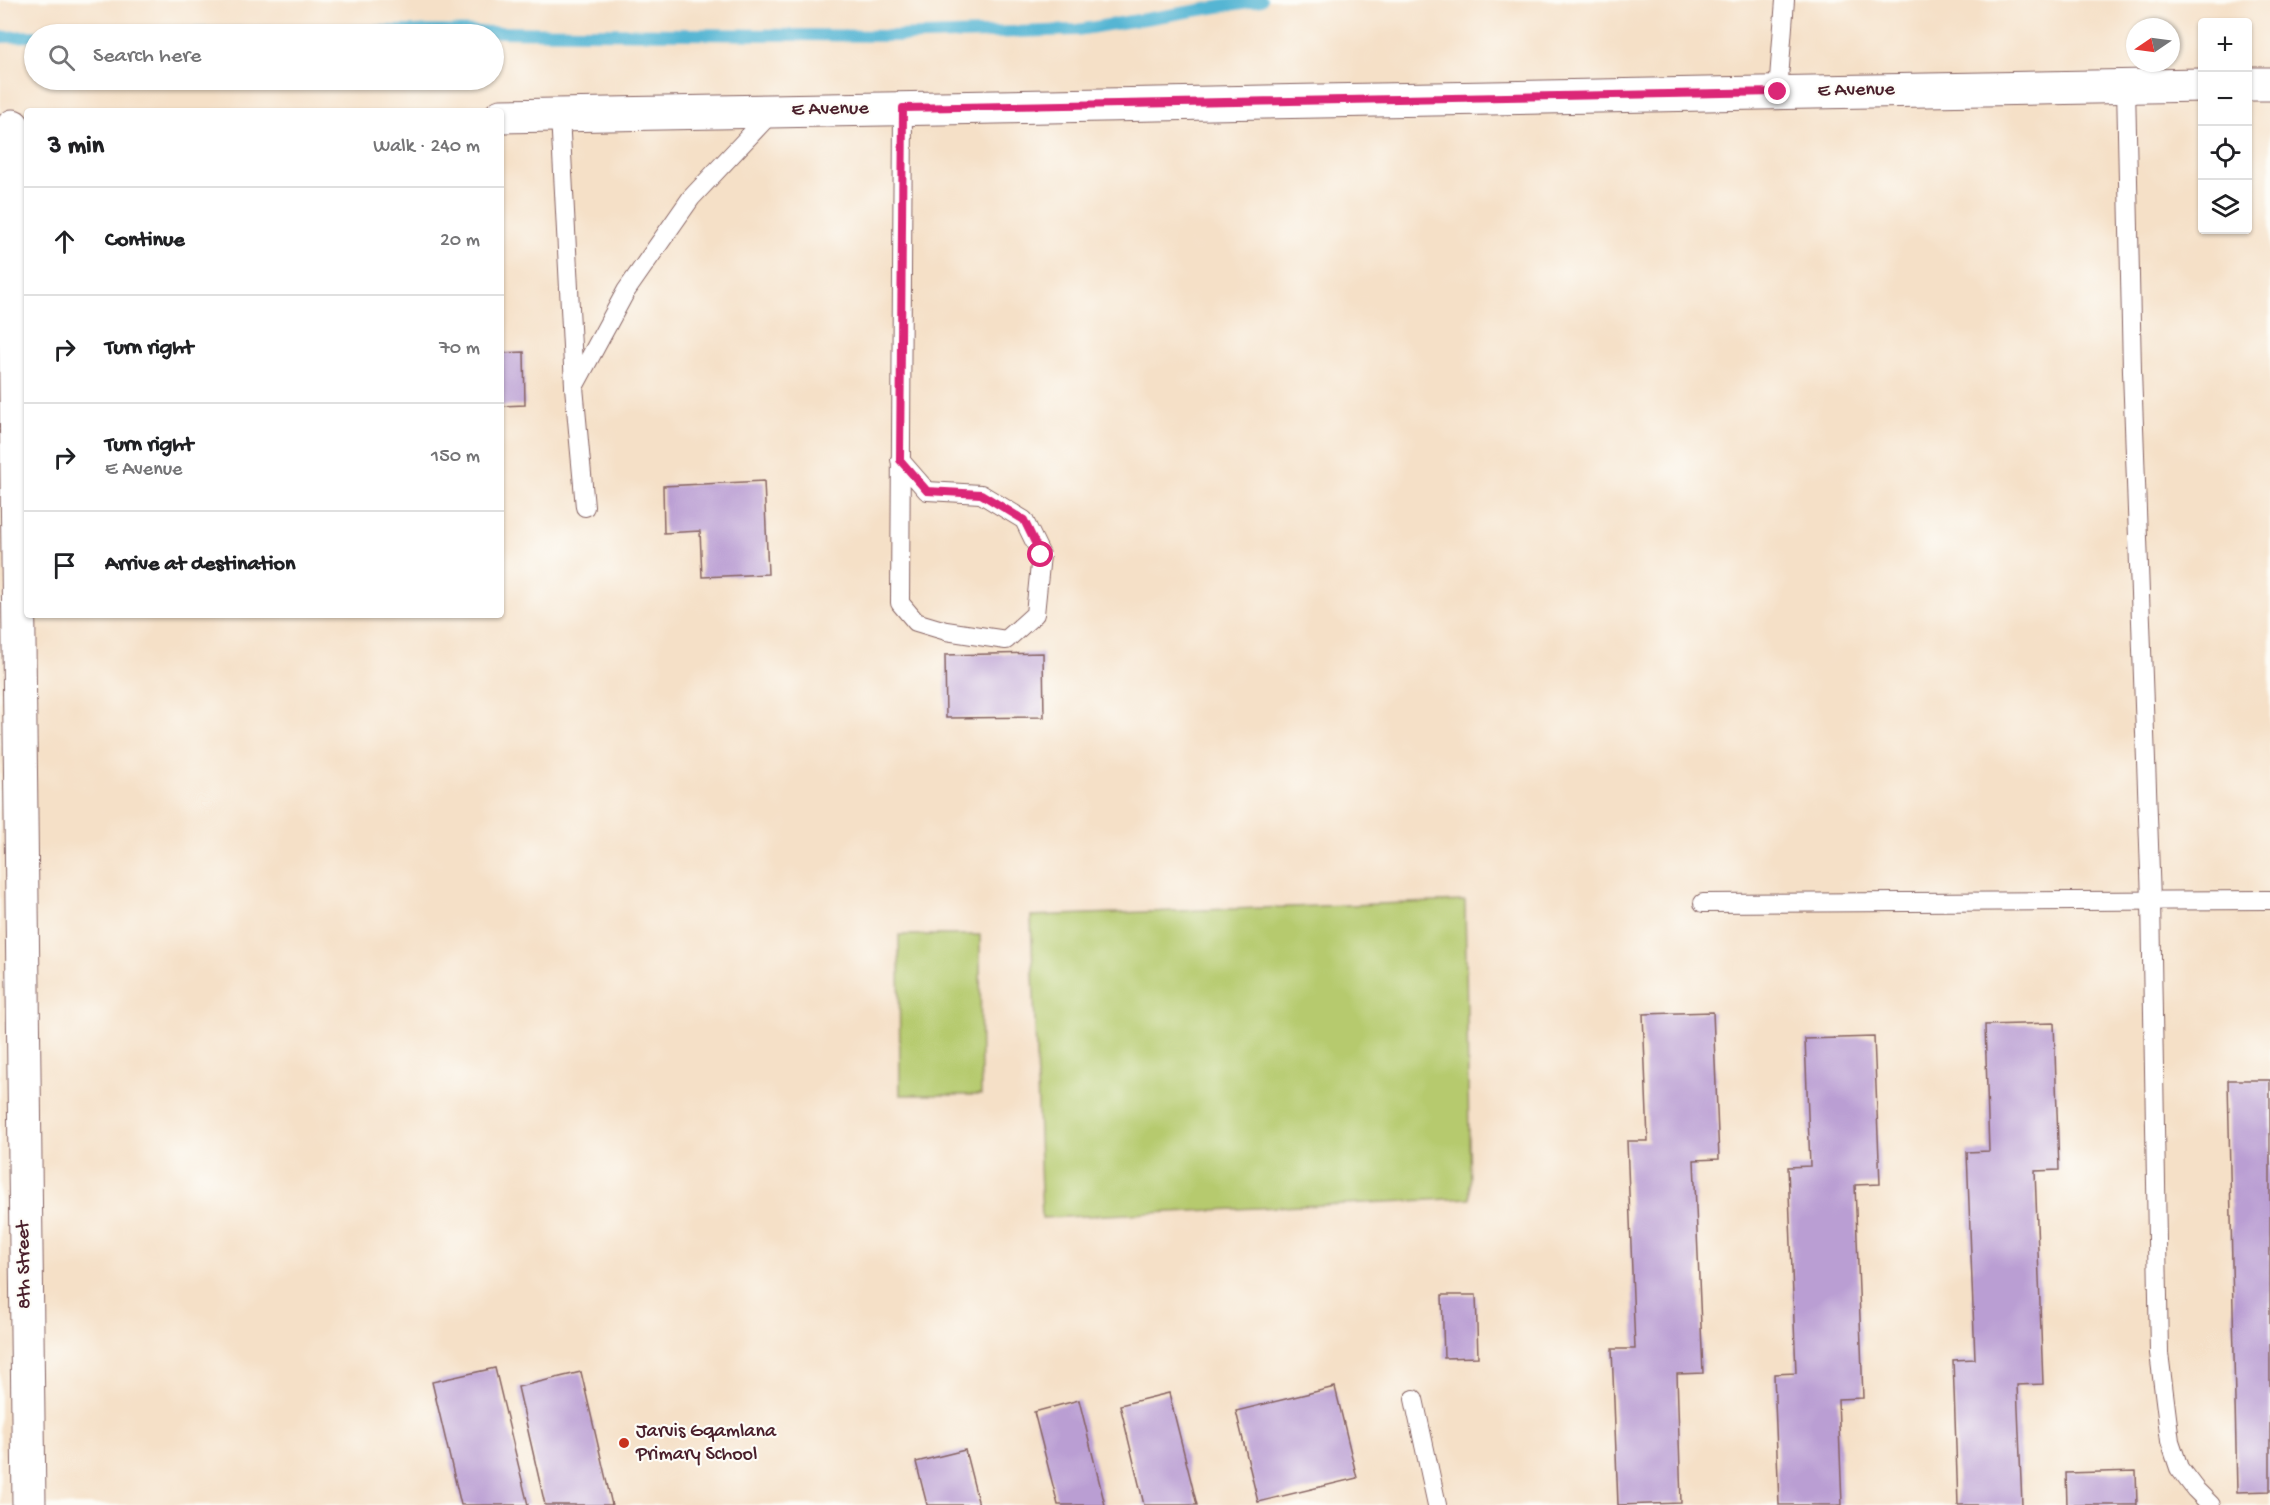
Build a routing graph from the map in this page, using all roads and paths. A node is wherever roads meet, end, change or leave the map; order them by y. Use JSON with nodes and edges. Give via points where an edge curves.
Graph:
{"nodes":[{"id":1,"x":1785,"y":0,"type":"edge"},
{"id":2,"x":2252,"y":84,"type":"edge"},
{"id":3,"x":2270,"y":84,"type":"edge"},
{"id":4,"x":2198,"y":85,"type":"edge"},
{"id":5,"x":2126,"y":86,"type":"junction"},
{"id":6,"x":1778,"y":92,"type":"junction"},
{"id":7,"x":903,"y":108,"type":"junction"},
{"id":8,"x":772,"y":111,"type":"junction"},
{"id":9,"x":560,"y":115,"type":"junction"},
{"id":10,"x":504,"y":116,"type":"edge"},
{"id":11,"x":13,"y":126,"type":"edge"},
{"id":12,"x":574,"y":387,"type":"junction"},
{"id":13,"x":900,"y":460,"type":"junction"},
{"id":14,"x":585,"y":507,"type":"dead end"},
{"id":15,"x":2151,"y":900,"type":"junction"},
{"id":16,"x":2270,"y":900,"type":"edge"},
{"id":17,"x":1703,"y":903,"type":"dead end"},
{"id":18,"x":11,"y":1100,"type":"edge"},
{"id":19,"x":1414,"y":1399,"type":"dead end"},
{"id":20,"x":29,"y":1505,"type":"edge"},
{"id":21,"x":1437,"y":1505,"type":"edge"},
{"id":22,"x":2211,"y":1505,"type":"edge"}],
"edges":[{"from":1,"to":6,"type":"lane"},
{"from":2,"to":3,"type":"street"},
{"from":4,"to":5,"type":"street","name":"E Avenue"},
{"from":5,"to":6,"type":"street","name":"E Avenue"},
{"from":5,"to":15,"type":"lane"},
{"from":6,"to":7,"type":"street","name":"E Avenue"},
{"from":7,"to":8,"type":"street","name":"E Avenue"},
{"from":7,"to":13,"type":"lane"},
{"from":8,"to":9,"type":"street","name":"E Avenue"},
{"from":8,"to":12,"type":"lane","via":[[691,198],[626,291]]},
{"from":9,"to":10,"type":"street","name":"E Avenue"},
{"from":9,"to":12,"type":"lane"},
{"from":11,"to":18,"type":"street","name":"8th Street"},
{"from":12,"to":14,"type":"lane"},
{"from":13,"to":13,"type":"lane","via":[[900,603],[916,622],[946,632],[1006,640],[1035,614],[1041,555],[1024,520],[981,494],[927,491]]},
{"from":15,"to":16,"type":"lane"},
{"from":15,"to":17,"type":"lane"},
{"from":15,"to":22,"type":"lane","via":[[2163,1389],[2170,1441],[2179,1468]]},
{"from":18,"to":20,"type":"street","name":"8th Street"},
{"from":19,"to":21,"type":"lane"}]}
